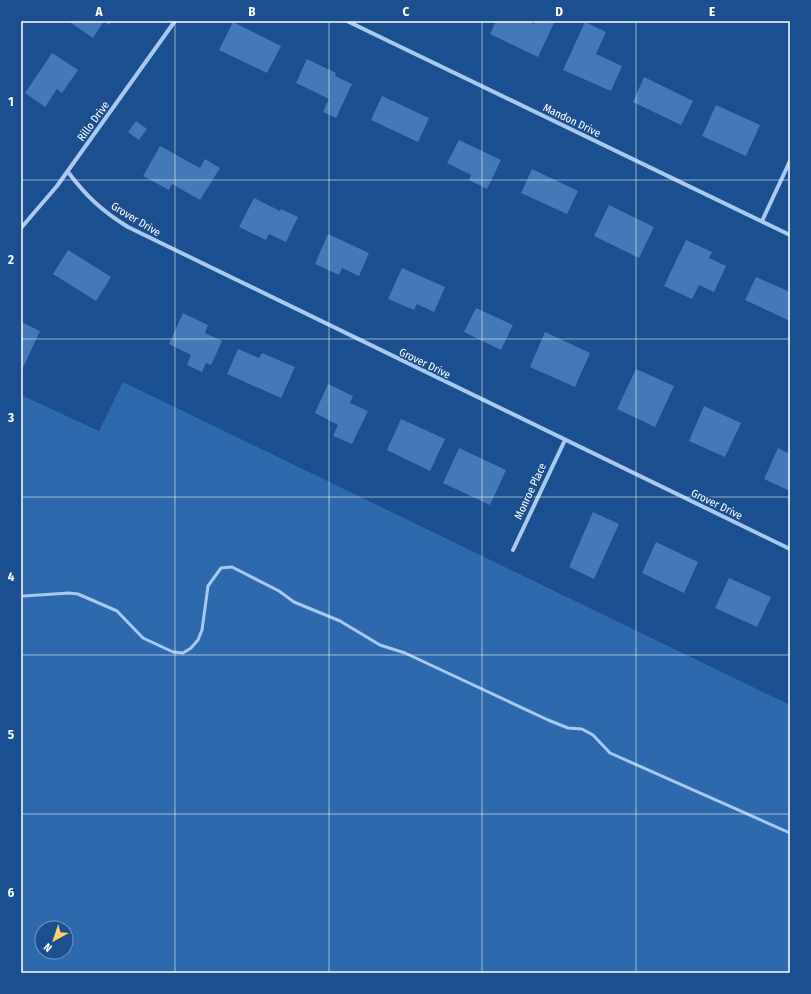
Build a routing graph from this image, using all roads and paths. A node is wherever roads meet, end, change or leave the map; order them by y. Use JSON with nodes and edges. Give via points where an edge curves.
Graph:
{"nodes":[{"id":1,"x":175,"y":21,"type":"edge"},
{"id":2,"x":347,"y":21,"type":"edge"},
{"id":3,"x":790,"y":162,"type":"edge"},
{"id":4,"x":68,"y":172,"type":"junction"},
{"id":5,"x":762,"y":221,"type":"junction"},
{"id":6,"x":21,"y":228,"type":"edge"},
{"id":7,"x":790,"y":235,"type":"edge"},
{"id":8,"x":565,"y":440,"type":"junction"},
{"id":9,"x":790,"y":549,"type":"edge"},
{"id":10,"x":512,"y":550,"type":"dead end"},
{"id":11,"x":24,"y":596,"type":"dead end"},
{"id":12,"x":790,"y":833,"type":"edge"}],
"edges":[{"from":1,"to":4,"type":"street","name":"Rillo Drive"},
{"from":2,"to":5,"type":"street","name":"Mandon Drive"},
{"from":3,"to":5,"type":"street"},
{"from":4,"to":6,"type":"street","name":"Rillo Drive"},
{"from":4,"to":8,"type":"street","name":"Grover Drive","via":[[85,195],[105,213],[128,227]]},
{"from":5,"to":7,"type":"street","name":"Mandon Drive"},
{"from":8,"to":9,"type":"street","name":"Grover Drive"},
{"from":8,"to":10,"type":"street","name":"Monroe Place"},
{"from":11,"to":12,"type":"lane","via":[[69,593],[98,601],[117,611],[143,638],[173,652],[183,653],[198,640],[202,630],[206,595],[213,578],[221,568],[232,567],[279,591],[294,602],[340,621],[380,645],[405,653],[548,720],[568,728],[582,729],[593,735],[610,753]]}]}
